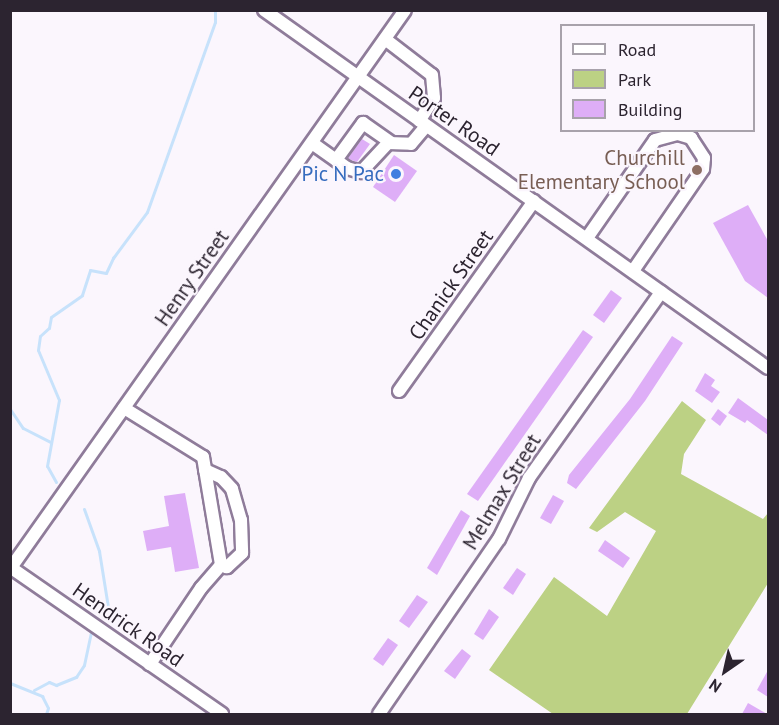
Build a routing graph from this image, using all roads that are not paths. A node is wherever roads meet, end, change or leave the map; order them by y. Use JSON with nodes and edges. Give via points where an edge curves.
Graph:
{"nodes":[{"id":1,"x":264,"y":10,"type":"edge"},
{"id":2,"x":405,"y":10,"type":"edge"},
{"id":3,"x":385,"y":39,"type":"junction"},
{"id":4,"x":358,"y":78,"type":"junction"},
{"id":5,"x":422,"y":124,"type":"junction"},
{"id":6,"x":390,"y":142,"type":"junction"},
{"id":7,"x":312,"y":143,"type":"junction"},
{"id":8,"x":336,"y":160,"type":"junction"},
{"id":9,"x":534,"y":201,"type":"junction"},
{"id":10,"x":587,"y":238,"type":"junction"},
{"id":11,"x":633,"y":271,"type":"junction"},
{"id":12,"x":662,"y":292,"type":"junction"},
{"id":13,"x":768,"y":368,"type":"edge"},
{"id":14,"x":399,"y":391,"type":"dead end"},
{"id":15,"x":124,"y":408,"type":"junction"},
{"id":16,"x":205,"y":470,"type":"junction"},
{"id":17,"x":221,"y":565,"type":"junction"},
{"id":18,"x":11,"y":568,"type":"edge"},
{"id":19,"x":150,"y":664,"type":"junction"},
{"id":20,"x":222,"y":714,"type":"edge"},
{"id":21,"x":379,"y":714,"type":"edge"}],
"edges":[{"from":1,"to":4,"type":"street","name":"Porter Road"},
{"from":2,"to":3,"type":"street","name":"Henry Street"},
{"from":3,"to":4,"type":"street","name":"Henry Street"},
{"from":3,"to":5,"type":"street","via":[[432,75],[434,98]]},
{"from":4,"to":5,"type":"street","name":"Porter Road"},
{"from":4,"to":7,"type":"street","name":"Henry Street"},
{"from":5,"to":6,"type":"street","via":[[411,144]]},
{"from":5,"to":9,"type":"street","name":"Porter Road"},
{"from":6,"to":8,"type":"street","via":[[360,172]]},
{"from":6,"to":8,"type":"street","via":[[363,123]]},
{"from":7,"to":8,"type":"street"},
{"from":7,"to":15,"type":"street","name":"Henry Street"},
{"from":9,"to":10,"type":"street","name":"Porter Road"},
{"from":9,"to":14,"type":"street","name":"Chanick Street"},
{"from":10,"to":11,"type":"street","name":"Porter Road"},
{"from":10,"to":11,"type":"street","via":[[655,140],[678,134],[691,138],[704,158],[703,169]]},
{"from":11,"to":12,"type":"street","name":"Porter Road"},
{"from":12,"to":13,"type":"street","name":"Porter Road"},
{"from":12,"to":21,"type":"street","name":"Melmax Street","via":[[542,458],[498,539]]},
{"from":15,"to":16,"type":"street","via":[[203,457]]},
{"from":15,"to":18,"type":"street","name":"Henry Street"},
{"from":16,"to":17,"type":"street"},
{"from":16,"to":17,"type":"street","via":[[221,477],[232,489],[241,520],[242,554],[227,567]]},
{"from":17,"to":19,"type":"street"},
{"from":18,"to":19,"type":"street","name":"Hendrick Road"},
{"from":19,"to":20,"type":"street","name":"Hendrick Road"}]}
